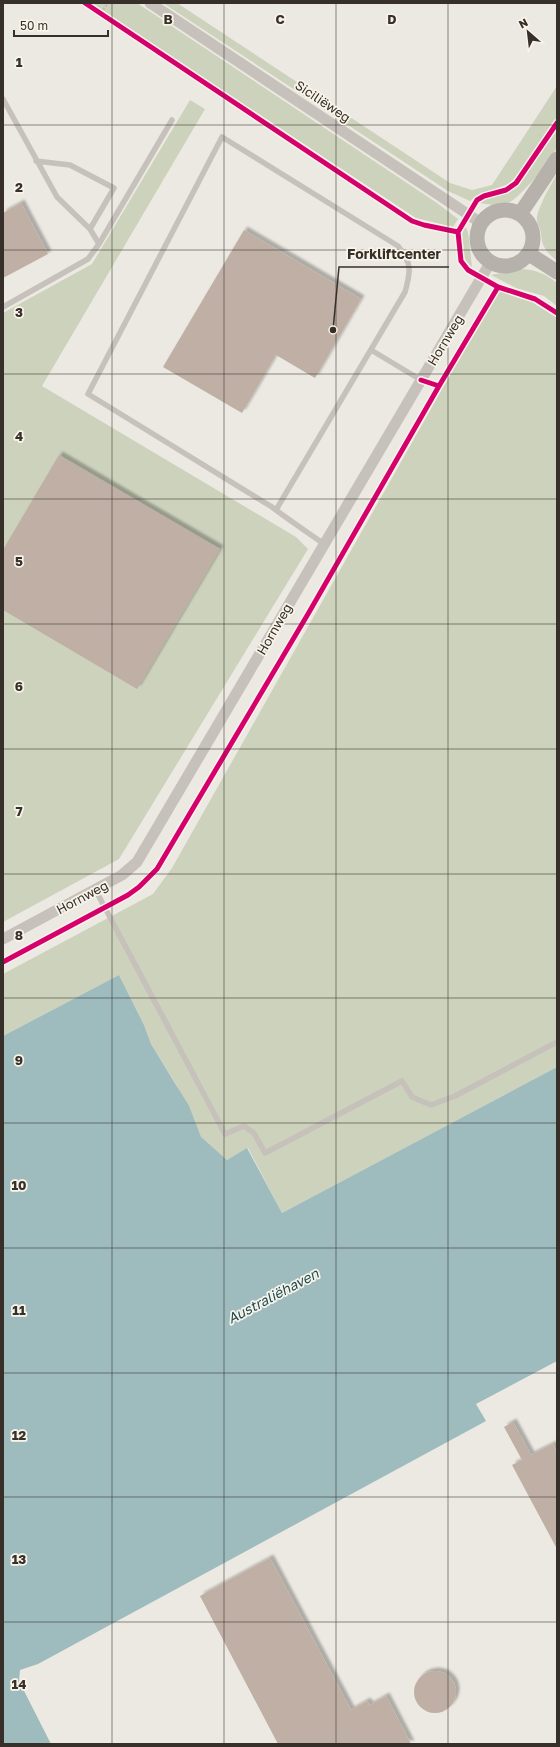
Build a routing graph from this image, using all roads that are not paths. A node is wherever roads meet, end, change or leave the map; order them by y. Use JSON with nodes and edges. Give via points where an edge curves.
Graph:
{"nodes":[{"id":1,"x":150,"y":3,"type":"edge"},
{"id":2,"x":3,"y":100,"type":"edge"},
{"id":3,"x":172,"y":120,"type":"dead end"},
{"id":4,"x":557,"y":159,"type":"edge"},
{"id":5,"x":36,"y":161,"type":"junction"},
{"id":6,"x":520,"y":214,"type":"junction"},
{"id":7,"x":481,"y":223,"type":"junction"},
{"id":8,"x":90,"y":229,"type":"junction"},
{"id":9,"x":99,"y":244,"type":"junction"},
{"id":10,"x":529,"y":254,"type":"junction"},
{"id":11,"x":490,"y":263,"type":"junction"},
{"id":12,"x":557,"y":272,"type":"edge"},
{"id":13,"x":3,"y":307,"type":"edge"},
{"id":14,"x":371,"y":350,"type":"junction"},
{"id":15,"x":421,"y":380,"type":"junction"},
{"id":16,"x":276,"y":510,"type":"junction"},
{"id":17,"x":324,"y":544,"type":"junction"},
{"id":18,"x":95,"y":889,"type":"junction"},
{"id":19,"x":3,"y":939,"type":"edge"},
{"id":20,"x":557,"y":1042,"type":"edge"}],
"edges":[{"from":1,"to":7,"type":"street","name":"Siciliëweg"},
{"from":2,"to":5,"type":"lane"},
{"from":3,"to":9,"type":"lane"},
{"from":4,"to":6,"type":"street"},
{"from":5,"to":8,"type":"lane","via":[[56,197]]},
{"from":5,"to":8,"type":"lane","via":[[70,165],[114,188]]},
{"from":6,"to":7,"type":"street","via":[[503,210],[491,214]]},
{"from":6,"to":10,"type":"street","via":[[532,228],[533,246]]},
{"from":7,"to":11,"type":"street","via":[[476,240],[483,257]]},
{"from":8,"to":9,"type":"lane"},
{"from":9,"to":13,"type":"lane","via":[[88,260]]},
{"from":10,"to":11,"type":"street","via":[[523,260],[507,267]]},
{"from":10,"to":12,"type":"street"},
{"from":11,"to":15,"type":"street","name":"Hornweg"},
{"from":14,"to":15,"type":"lane"},
{"from":14,"to":16,"type":"lane"},
{"from":14,"to":16,"type":"lane","via":[[405,292],[410,276],[410,264],[403,252],[398,246],[222,137],[88,394]]},
{"from":15,"to":17,"type":"street","name":"Hornweg"},
{"from":16,"to":17,"type":"lane"},
{"from":17,"to":18,"type":"street","name":"Hornweg","via":[[137,862],[122,875]]},
{"from":18,"to":19,"type":"street","name":"Hornweg"},
{"from":18,"to":20,"type":"lane","via":[[225,1134],[244,1126],[254,1133],[265,1154],[402,1082],[412,1097],[431,1105],[455,1096]]}]}
